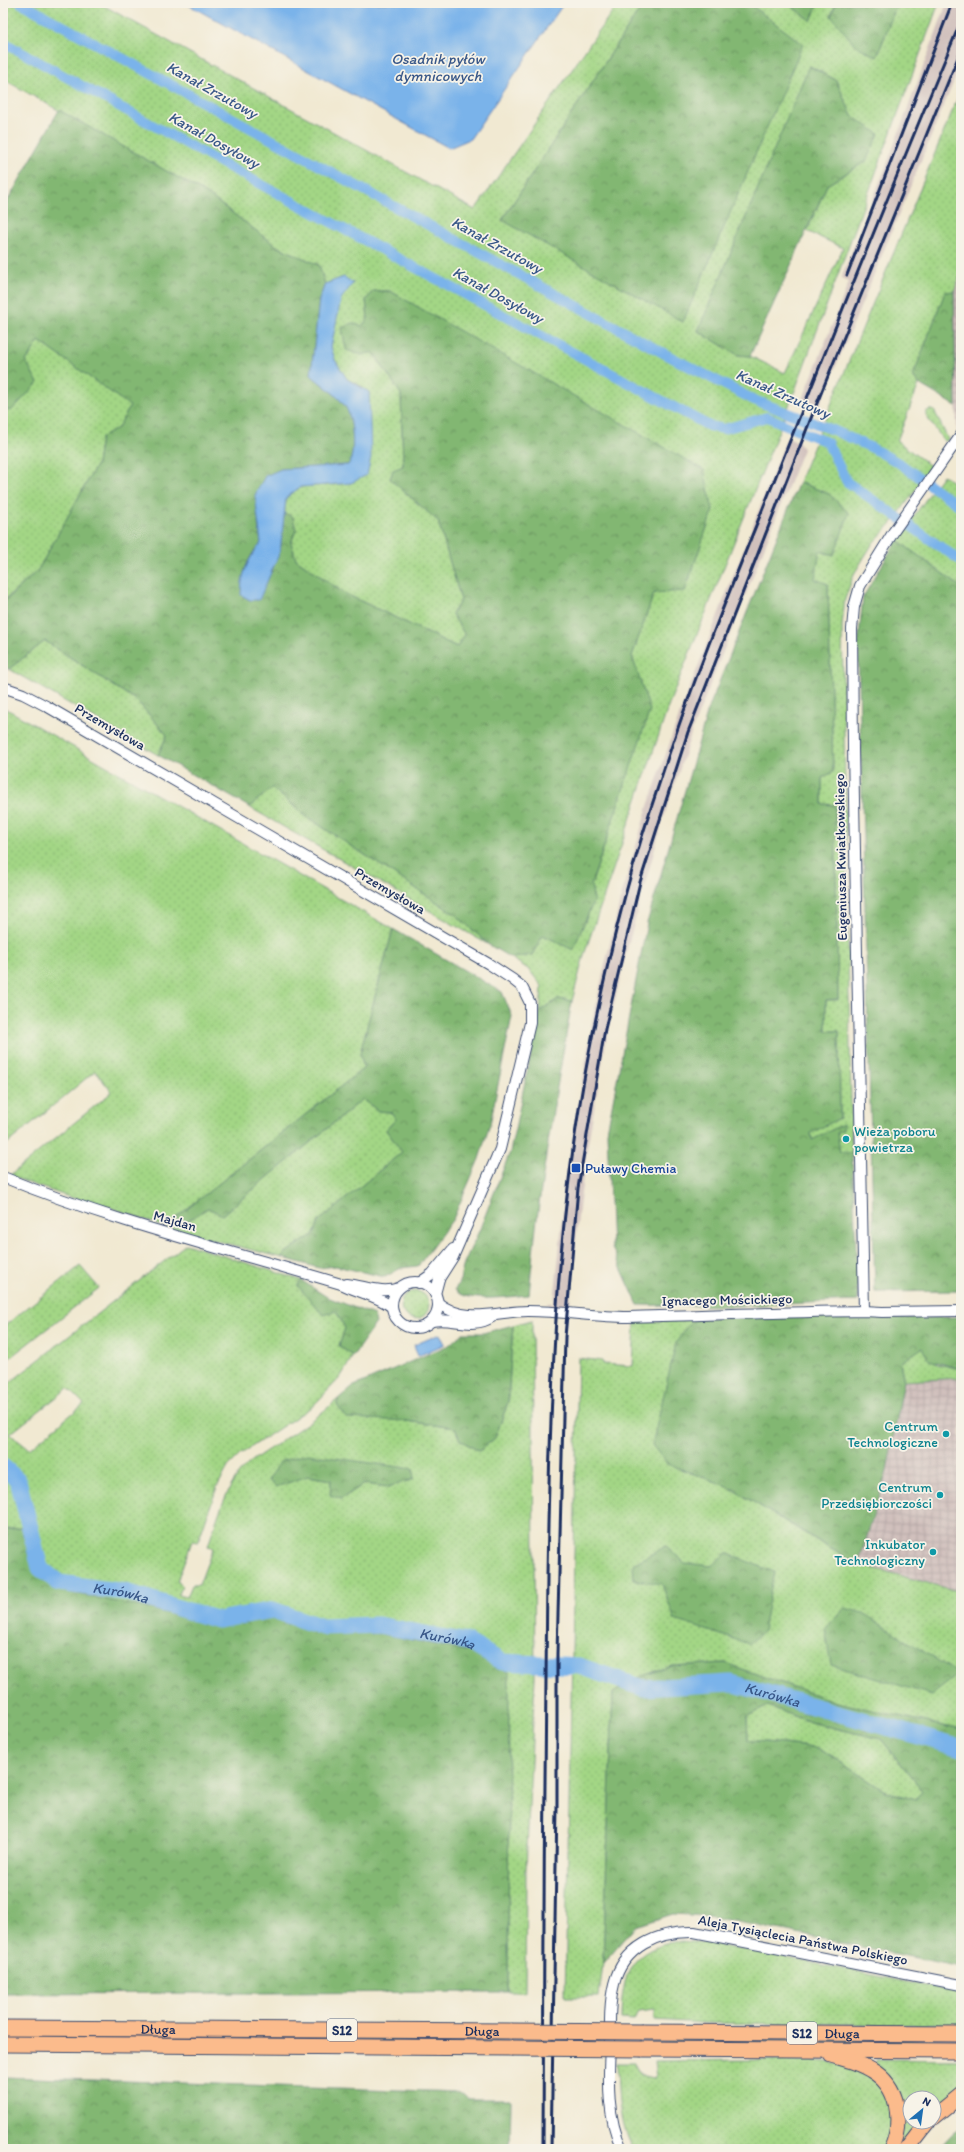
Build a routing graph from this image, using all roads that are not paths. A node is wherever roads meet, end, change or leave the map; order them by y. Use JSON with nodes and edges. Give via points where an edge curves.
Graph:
{"nodes":[{"id":1,"x":961,"y":435,"type":"edge"},
{"id":2,"x":3,"y":687,"type":"edge"},
{"id":3,"x":3,"y":1177,"type":"edge"},
{"id":4,"x":456,"y":1247,"type":"junction"},
{"id":5,"x":419,"y":1282,"type":"junction"},
{"id":6,"x":342,"y":1284,"type":"junction"},
{"id":7,"x":399,"y":1288,"type":"junction"},
{"id":8,"x":436,"y":1298,"type":"junction"},
{"id":9,"x":392,"y":1307,"type":"junction"},
{"id":10,"x":864,"y":1311,"type":"junction"},
{"id":11,"x":961,"y":1311,"type":"edge"},
{"id":12,"x":494,"y":1316,"type":"junction"},
{"id":13,"x":432,"y":1320,"type":"junction"},
{"id":14,"x":961,"y":1985,"type":"edge"},
{"id":15,"x":3,"y":2028,"type":"edge"},
{"id":16,"x":961,"y":2034,"type":"edge"},
{"id":17,"x":3,"y":2044,"type":"edge"},
{"id":18,"x":810,"y":2050,"type":"junction"},
{"id":19,"x":961,"y":2051,"type":"edge"},
{"id":20,"x":961,"y":2095,"type":"edge"},
{"id":21,"x":942,"y":2110,"type":"edge"},
{"id":22,"x":922,"y":2130,"type":"edge"},
{"id":23,"x":622,"y":2149,"type":"edge"},
{"id":24,"x":891,"y":2149,"type":"edge"},
{"id":25,"x":907,"y":2149,"type":"edge"}],
"edges":[{"from":1,"to":10,"type":"street","name":"Eugeniusza Kwiatkowskiego","via":[[894,531],[860,586],[854,607],[852,629]]},
{"from":2,"to":4,"type":"street","name":"Przemysłowa","via":[[54,710],[489,964],[522,987],[530,1003],[530,1023],[506,1130],[493,1168]]},
{"from":3,"to":6,"type":"street","name":"Majdan","via":[[57,1199],[163,1233]]},
{"from":4,"to":5,"type":"street","name":"Przemysłowa","via":[[432,1274]]},
{"from":4,"to":8,"type":"street","name":"Przemysłowa","via":[[449,1264],[438,1279]]},
{"from":5,"to":7,"type":"street","via":[[408,1283]]},
{"from":5,"to":8,"type":"street","via":[[428,1286]]},
{"from":6,"to":7,"type":"street","name":"Majdan","via":[[381,1291]]},
{"from":6,"to":9,"type":"street","name":"Majdan","via":[[360,1293],[379,1298]]},
{"from":7,"to":9,"type":"street"},
{"from":8,"to":12,"type":"street","name":"Ignacego Mościckiego","via":[[453,1312],[470,1316]]},
{"from":8,"to":13,"type":"street","via":[[437,1312]]},
{"from":9,"to":13,"type":"street","via":[[398,1320],[406,1326],[422,1327]]},
{"from":10,"to":11,"type":"street","name":"Ignacego Mościckiego"},
{"from":10,"to":12,"type":"street","name":"Ignacego Mościckiego","via":[[628,1317],[529,1311]]},
{"from":12,"to":13,"type":"street","name":"Ignacego Mościckiego","via":[[477,1324],[444,1319]]},
{"from":14,"to":23,"type":"street","name":"Aleja Tysiąclecia Państwa Polskiego","via":[[694,1932],[669,1933],[650,1940],[624,1961],[612,1994],[610,2108],[613,2127]]},
{"from":15,"to":16,"type":"highway","name":"Długa","number":"S12","bridge":true},
{"from":17,"to":18,"type":"highway","name":"Długa","number":"S12","bridge":true},
{"from":18,"to":19,"type":"highway","number":"S12"},
{"from":18,"to":24,"type":"highway","via":[[864,2066],[875,2072],[887,2085],[897,2105],[899,2120]]},
{"from":20,"to":21,"type":"highway"},
{"from":22,"to":25,"type":"highway"}]}
